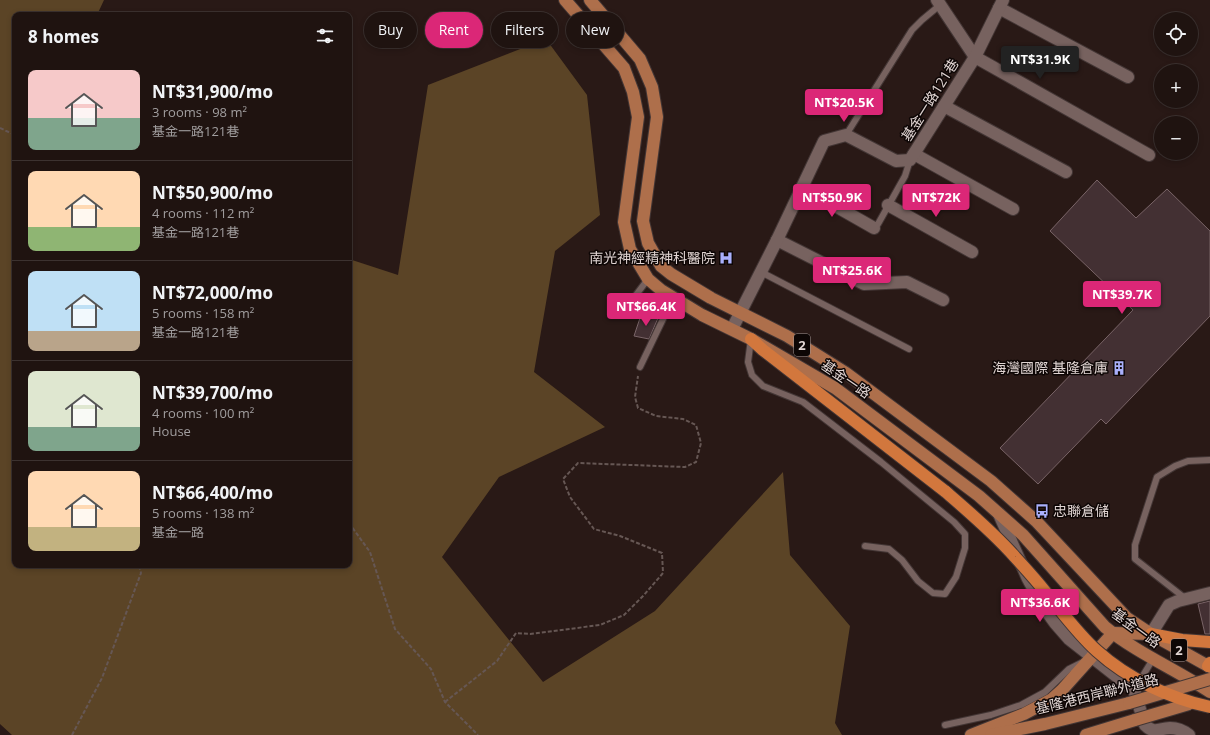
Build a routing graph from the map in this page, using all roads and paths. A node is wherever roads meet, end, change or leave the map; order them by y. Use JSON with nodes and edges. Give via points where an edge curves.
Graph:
{"nodes":[{"id":1,"x":565,"y":0,"type":"edge"},
{"id":2,"x":590,"y":0,"type":"edge"},
{"id":3,"x":940,"y":2,"type":"edge"},
{"id":4,"x":1001,"y":4,"type":"edge"},
{"id":5,"x":975,"y":58,"type":"junction"},
{"id":6,"x":1128,"y":77,"type":"dead end"},
{"id":7,"x":944,"y":106,"type":"junction"},
{"id":8,"x":0,"y":128,"type":"edge"},
{"id":9,"x":12,"y":134,"type":"edge"},
{"id":10,"x":846,"y":135,"type":"junction"},
{"id":11,"x":1150,"y":155,"type":"dead end"},
{"id":12,"x":912,"y":157,"type":"junction"},
{"id":13,"x":1066,"y":172,"type":"dead end"},
{"id":14,"x":802,"y":187,"type":"junction"},
{"id":15,"x":888,"y":205,"type":"junction"},
{"id":16,"x":1013,"y":209,"type":"dead end"},
{"id":17,"x":874,"y":228,"type":"joint"},
{"id":18,"x":777,"y":240,"type":"junction"},
{"id":19,"x":972,"y":252,"type":"dead end"},
{"id":20,"x":761,"y":272,"type":"junction"},
{"id":21,"x":648,"y":279,"type":"junction"},
{"id":22,"x":943,"y":300,"type":"dead end"},
{"id":23,"x":740,"y":313,"type":"junction"},
{"id":24,"x":759,"y":322,"type":"junction"},
{"id":25,"x":732,"y":330,"type":"junction"},
{"id":26,"x":751,"y":339,"type":"junction"},
{"id":27,"x":909,"y":349,"type":"dead end"},
{"id":28,"x":640,"y":367,"type":"joint"},
{"id":29,"x":1210,"y":460,"type":"edge"},
{"id":30,"x":1014,"y":502,"type":"junction"},
{"id":31,"x":999,"y":514,"type":"junction"},
{"id":32,"x":352,"y":527,"type":"edge"},
{"id":33,"x":865,"y":546,"type":"dead end"},
{"id":34,"x":139,"y":568,"type":"edge"},
{"id":35,"x":1210,"y":593,"type":"edge"},
{"id":36,"x":1186,"y":599,"type":"junction"},
{"id":37,"x":1114,"y":633,"type":"junction"},
{"id":38,"x":1151,"y":634,"type":"junction"},
{"id":39,"x":1210,"y":642,"type":"edge"},
{"id":40,"x":1092,"y":657,"type":"junction"},
{"id":41,"x":1153,"y":659,"type":"junction"},
{"id":42,"x":1209,"y":665,"type":"edge"},
{"id":43,"x":1208,"y":686,"type":"edge"},
{"id":44,"x":1134,"y":690,"type":"junction"},
{"id":45,"x":1210,"y":698,"type":"edge"},
{"id":46,"x":444,"y":702,"type":"junction"},
{"id":47,"x":1210,"y":707,"type":"edge"},
{"id":48,"x":945,"y":725,"type":"dead end"},
{"id":49,"x":72,"y":735,"type":"edge"},
{"id":50,"x":478,"y":735,"type":"edge"},
{"id":51,"x":971,"y":735,"type":"edge"},
{"id":52,"x":991,"y":735,"type":"edge"},
{"id":53,"x":1086,"y":735,"type":"edge"},
{"id":54,"x":1189,"y":735,"type":"edge"}],
"edges":[{"from":1,"to":21,"type":"main road","name":"基金一路","number":"2","via":[[624,68],[633,92],[638,117],[624,222],[630,249]]},
{"from":2,"to":23,"type":"main road","name":"基金一路","number":"2","via":[[640,59],[652,87],[657,117],[643,221],[648,243],[660,266]]},
{"from":3,"to":5,"type":"street"},
{"from":3,"to":10,"type":"lane","via":[[912,30]]},
{"from":4,"to":5,"type":"street","name":"基金一路121巷"},
{"from":4,"to":6,"type":"street"},
{"from":5,"to":7,"type":"street","name":"基金一路121巷"},
{"from":5,"to":11,"type":"street"},
{"from":7,"to":12,"type":"street","name":"基金一路121巷"},
{"from":7,"to":13,"type":"street"},
{"from":8,"to":9,"type":"path"},
{"from":10,"to":12,"type":"street","name":"基金一路121巷","via":[[896,161]]},
{"from":10,"to":14,"type":"street","via":[[824,141]]},
{"from":12,"to":15,"type":"lane","via":[[905,176]]},
{"from":12,"to":16,"type":"street"},
{"from":14,"to":17,"type":"street"},
{"from":14,"to":18,"type":"street"},
{"from":15,"to":17,"type":"lane"},
{"from":15,"to":19,"type":"street"},
{"from":18,"to":20,"type":"street"},
{"from":18,"to":22,"type":"street","via":[[864,284],[907,282]]},
{"from":20,"to":23,"type":"street"},
{"from":20,"to":27,"type":"lane"},
{"from":21,"to":25,"type":"main road","name":"基金一路","number":"2","via":[[702,315]]},
{"from":21,"to":28,"type":"lane","via":[[636,295],[637,301],[664,317]]},
{"from":23,"to":24,"type":"main road","name":"基金一路","number":"2"},
{"from":23,"to":25,"type":"street"},
{"from":24,"to":26,"type":"main road"},
{"from":24,"to":30,"type":"main road","name":"基金一路","number":"2","via":[[787,336],[846,373]]},
{"from":25,"to":26,"type":"main road","name":"基金一路","number":"2"},
{"from":26,"to":31,"type":"main road","name":"基金一路","number":"2","via":[[835,388],[979,496]]},
{"from":26,"to":33,"type":"lane","via":[[748,362],[752,375],[763,386],[804,402],[881,462],[966,534],[965,548],[956,577],[945,594],[933,593],[918,581],[902,560],[889,549]]},
{"from":26,"to":47,"type":"highway","bridge":true,"via":[[977,519],[1014,555],[1097,651],[1146,684],[1180,699]]},
{"from":28,"to":46,"type":"path","via":[[635,397],[638,408],[656,416],[683,420],[696,425],[700,443],[696,462],[685,467],[578,463],[563,479],[570,497],[594,529],[620,536],[662,553],[663,572],[624,615],[600,625],[530,634],[516,633],[497,661]]},
{"from":29,"to":36,"type":"lane","via":[[1188,461],[1157,478],[1135,546],[1135,559]]},
{"from":30,"to":31,"type":"main road"},
{"from":30,"to":38,"type":"main road","name":"基金一路","number":"2","via":[[1036,521],[1122,614]]},
{"from":31,"to":37,"type":"main road","name":"基金一路","number":"2","via":[[1023,535]]},
{"from":31,"to":40,"type":"street","via":[[1042,605],[1069,639]]},
{"from":32,"to":46,"type":"path","via":[[370,552],[395,629],[431,669]]},
{"from":34,"to":49,"type":"path","via":[[141,573],[102,678]]},
{"from":35,"to":36,"type":"street"},
{"from":36,"to":38,"type":"street","via":[[1169,605]]},
{"from":37,"to":38,"type":"main road"},
{"from":37,"to":40,"type":"main road"},
{"from":37,"to":41,"type":"main road","name":"基金一路","number":"2"},
{"from":38,"to":39,"type":"highway"},
{"from":38,"to":42,"type":"main road","name":"基金一路","number":"2"},
{"from":40,"to":44,"type":"street"},
{"from":40,"to":48,"type":"lane","via":[[1069,669],[1045,692],[1021,705]]},
{"from":40,"to":51,"type":"main road","via":[[1052,699],[1024,714]]},
{"from":41,"to":43,"type":"main road","name":"基金一路","number":"2"},
{"from":41,"to":44,"type":"lane"},
{"from":42,"to":43,"type":"main road"},
{"from":43,"to":52,"type":"main road","name":"基隆港西岸聯外道路","bridge":true},
{"from":44,"to":54,"type":"street","via":[[1149,730],[1170,728]]},
{"from":45,"to":53,"type":"main road","bridge":true},
{"from":46,"to":50,"type":"path"}]}
